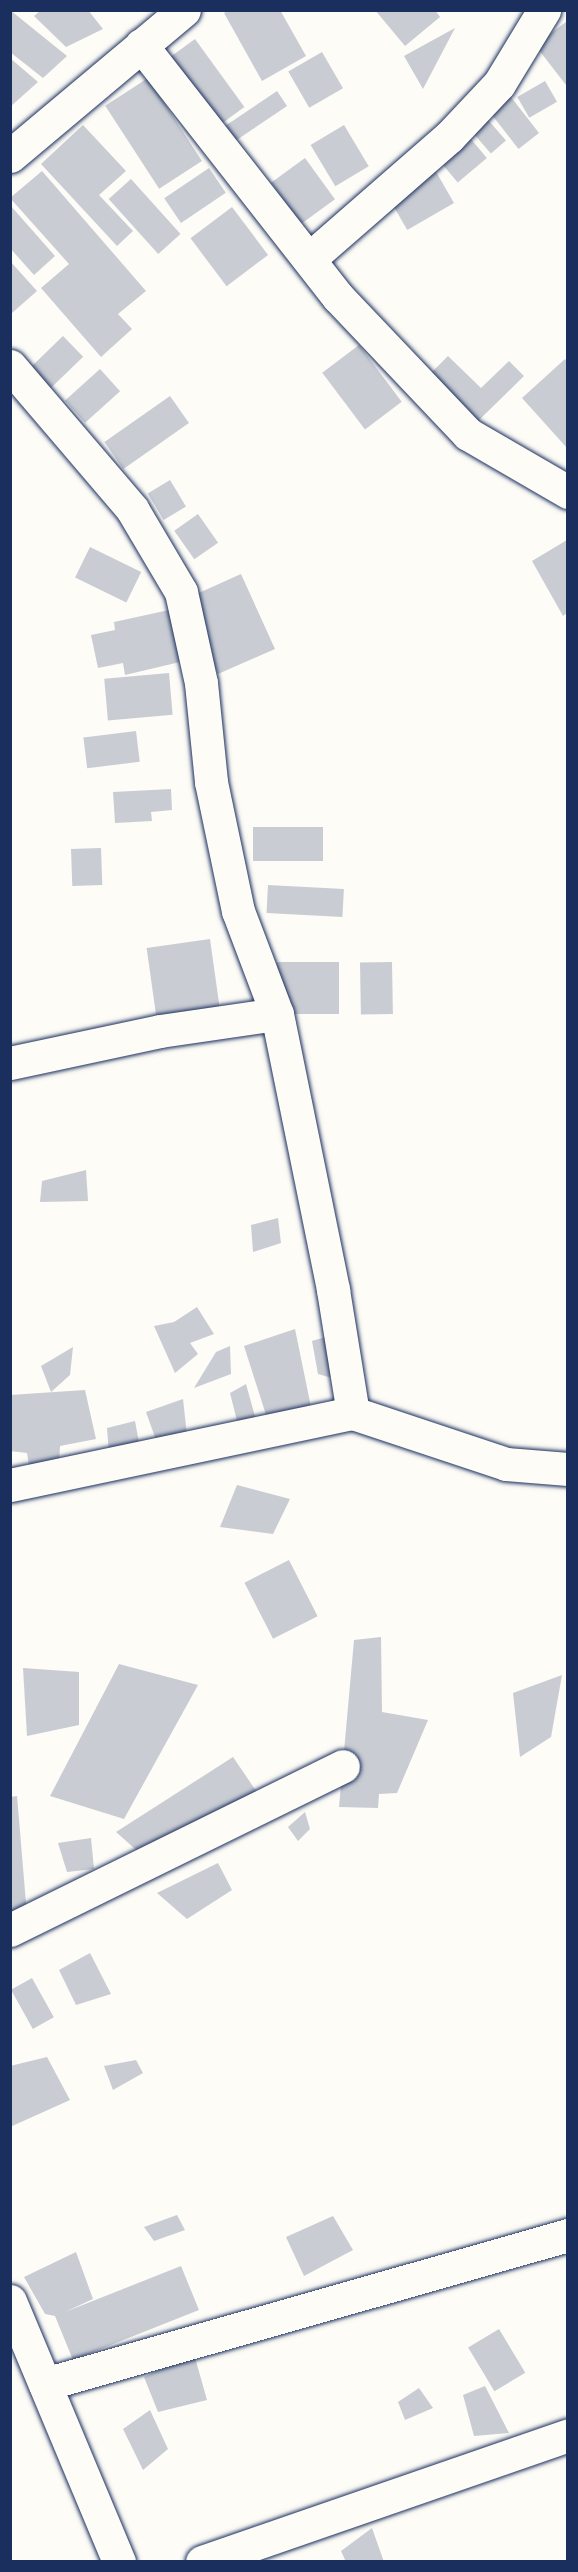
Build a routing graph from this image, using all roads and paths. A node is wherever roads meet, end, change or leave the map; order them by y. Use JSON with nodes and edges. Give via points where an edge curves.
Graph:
{"nodes":[{"id":1,"x":184,"y":10,"type":"edge"},
{"id":2,"x":544,"y":10,"type":"edge"},
{"id":3,"x":141,"y":45,"type":"junction"},
{"id":4,"x":10,"y":156,"type":"edge"},
{"id":5,"x":309,"y":260,"type":"junction"},
{"id":6,"x":10,"y":366,"type":"edge"},
{"id":7,"x":567,"y":492,"type":"edge"},
{"id":8,"x":277,"y":1014,"type":"junction"},
{"id":9,"x":10,"y":1063,"type":"edge"},
{"id":10,"x":353,"y":1413,"type":"junction"},
{"id":11,"x":567,"y":1469,"type":"edge"},
{"id":12,"x":10,"y":1485,"type":"edge"},
{"id":13,"x":343,"y":1766,"type":"dead end"},
{"id":14,"x":10,"y":1930,"type":"edge"},
{"id":15,"x":567,"y":2235,"type":"edge"},
{"id":16,"x":10,"y":2301,"type":"edge"},
{"id":17,"x":45,"y":2384,"type":"junction"},
{"id":18,"x":567,"y":2435,"type":"edge"},
{"id":19,"x":119,"y":2562,"type":"edge"},
{"id":20,"x":202,"y":2562,"type":"edge"}],
"edges":[{"from":1,"to":3,"type":"street"},
{"from":2,"to":5,"type":"street","via":[[499,84],[449,137]]},
{"from":3,"to":4,"type":"street"},
{"from":3,"to":5,"type":"street"},
{"from":5,"to":7,"type":"street","via":[[338,297],[468,434]]},
{"from":6,"to":8,"type":"street","via":[[132,509],[181,592],[201,683],[211,782],[238,911]]},
{"from":8,"to":9,"type":"street","via":[[160,1030]]},
{"from":8,"to":10,"type":"street","via":[[333,1290]]},
{"from":10,"to":11,"type":"street","via":[[506,1464]]},
{"from":10,"to":12,"type":"street"},
{"from":13,"to":14,"type":"street"},
{"from":15,"to":17,"type":"street"},
{"from":16,"to":17,"type":"street"},
{"from":17,"to":19,"type":"street"},
{"from":18,"to":20,"type":"street"}]}
